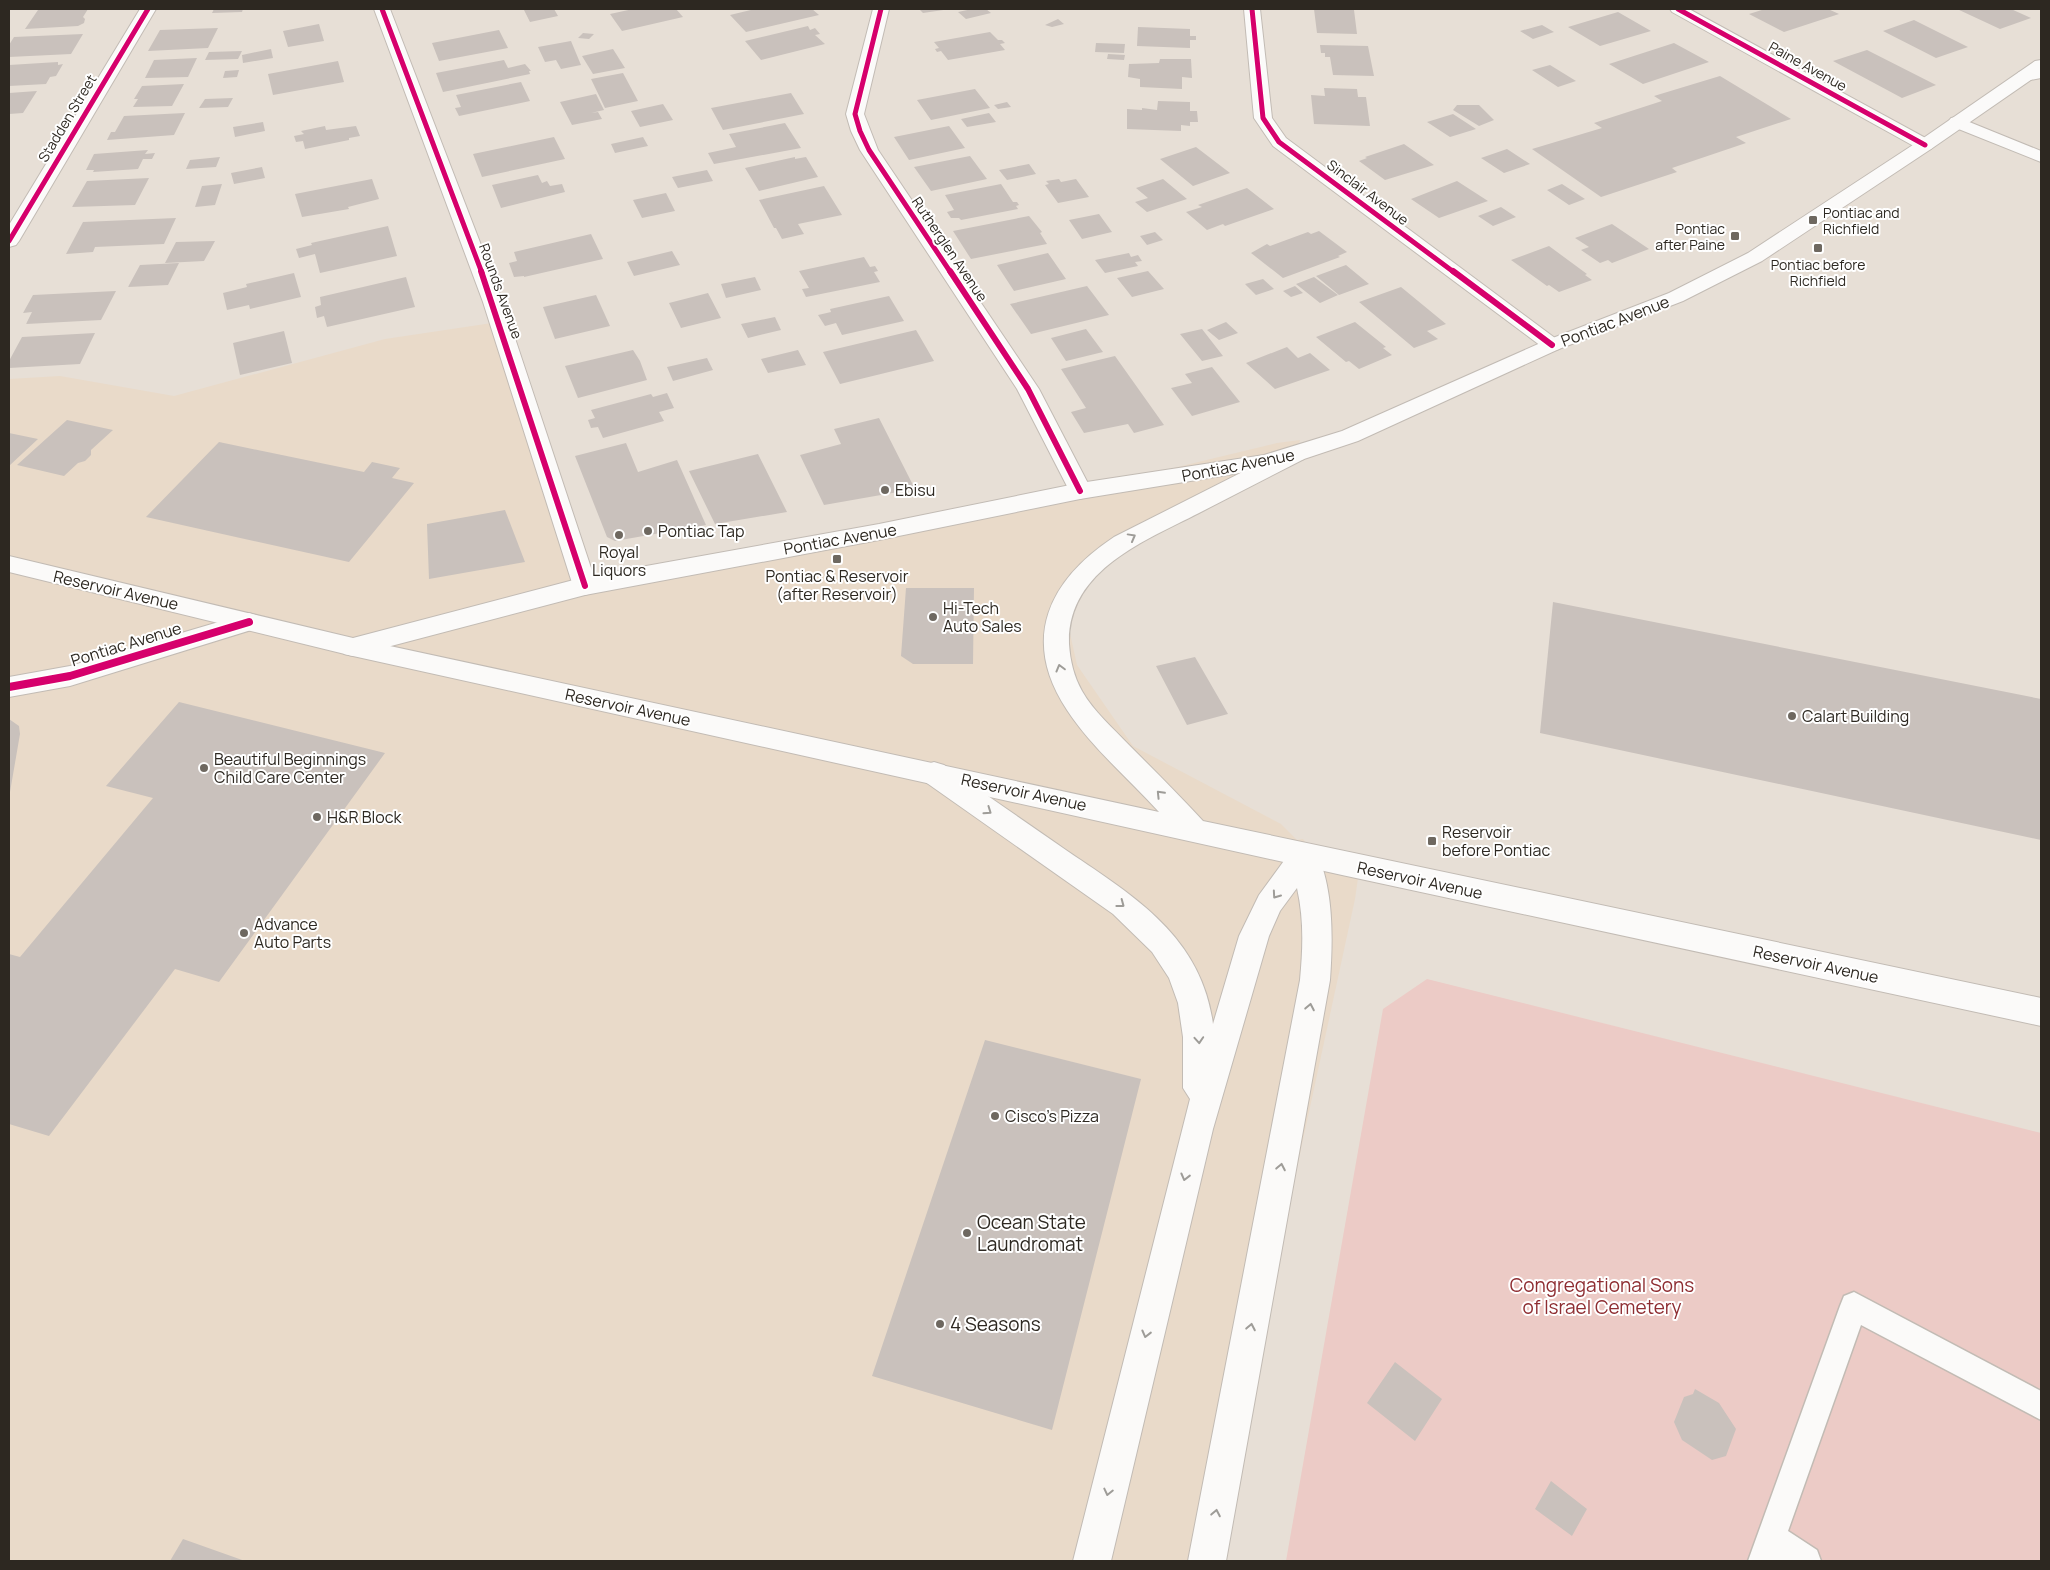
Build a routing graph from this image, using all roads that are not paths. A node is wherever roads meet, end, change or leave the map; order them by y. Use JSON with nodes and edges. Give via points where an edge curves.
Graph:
{"nodes":[{"id":1,"x":148,"y":9,"type":"edge"},
{"id":2,"x":382,"y":9,"type":"edge"},
{"id":3,"x":881,"y":9,"type":"edge"},
{"id":4,"x":1252,"y":9,"type":"edge"},
{"id":5,"x":1678,"y":9,"type":"edge"},
{"id":6,"x":2036,"y":71,"type":"edge"},
{"id":7,"x":1957,"y":122,"type":"junction"},
{"id":8,"x":1925,"y":145,"type":"junction"},
{"id":9,"x":2041,"y":157,"type":"edge"},
{"id":10,"x":9,"y":241,"type":"edge"},
{"id":11,"x":1552,"y":345,"type":"junction"},
{"id":12,"x":1296,"y":454,"type":"junction"},
{"id":13,"x":1080,"y":491,"type":"junction"},
{"id":14,"x":9,"y":564,"type":"edge"},
{"id":15,"x":585,"y":586,"type":"junction"},
{"id":16,"x":249,"y":622,"type":"junction"},
{"id":17,"x":353,"y":647,"type":"junction"},
{"id":18,"x":9,"y":687,"type":"edge"},
{"id":19,"x":934,"y":773,"type":"junction"},
{"id":20,"x":1193,"y":829,"type":"junction"},
{"id":21,"x":1304,"y":854,"type":"junction"},
{"id":22,"x":2041,"y":1012,"type":"edge"},
{"id":23,"x":1197,"y":1129,"type":"junction"},
{"id":24,"x":2041,"y":1406,"type":"edge"},
{"id":25,"x":1767,"y":1550,"type":"edge"},
{"id":26,"x":1092,"y":1561,"type":"edge"},
{"id":27,"x":1207,"y":1561,"type":"edge"},
{"id":28,"x":1806,"y":1561,"type":"edge"}],
"edges":[{"from":1,"to":10,"type":"main road","name":"Stadden Street"},
{"from":2,"to":15,"type":"main road","name":"Rounds Avenue","via":[[493,302]]},
{"from":3,"to":13,"type":"main road","name":"Rutherglen Avenue","via":[[856,114],[860,131],[869,150],[1028,389]]},
{"from":4,"to":11,"type":"main road","name":"Sinclair Avenue","via":[[1263,118],[1279,142]]},
{"from":5,"to":8,"type":"main road","name":"Paine Avenue"},
{"from":6,"to":7,"type":"main road","name":"Pontiac Avenue"},
{"from":7,"to":8,"type":"main road","name":"Pontiac Avenue"},
{"from":7,"to":9,"type":"main road"},
{"from":8,"to":11,"type":"main road","name":"Pontiac Avenue","via":[[1755,256],[1676,297]]},
{"from":11,"to":12,"type":"main road","name":"Pontiac Avenue","via":[[1350,436]]},
{"from":12,"to":13,"type":"main road","name":"Pontiac Avenue"},
{"from":20,"to":12,"type":"main road","one_way":true,"via":[[1087,717],[1071,695],[1060,672],[1055,647],[1057,625],[1076,582],[1111,550]]},
{"from":13,"to":15,"type":"main road","name":"Pontiac Avenue"},
{"from":14,"to":16,"type":"main road","name":"Reservoir Avenue"},
{"from":15,"to":17,"type":"main road","name":"Pontiac Avenue"},
{"from":16,"to":17,"type":"main road","name":"Reservoir Avenue"},
{"from":16,"to":18,"type":"main road","name":"Pontiac Avenue","via":[[70,676]]},
{"from":17,"to":19,"type":"main road","name":"Reservoir Avenue"},
{"from":19,"to":20,"type":"main road","name":"Reservoir Avenue"},
{"from":19,"to":23,"type":"main road","one_way":true,"via":[[1128,910],[1154,933],[1173,956],[1186,981],[1200,1037]]},
{"from":20,"to":21,"type":"main road","name":"Reservoir Avenue"},
{"from":21,"to":22,"type":"main road","name":"Reservoir Avenue"},
{"from":21,"to":23,"type":"main road","one_way":true,"via":[[1269,904],[1254,936]]},
{"from":27,"to":21,"type":"main road","one_way":true,"via":[[1316,980],[1316,907]]},
{"from":23,"to":26,"type":"main road","one_way":true},
{"from":24,"to":25,"type":"lane","via":[[1854,1306]]},
{"from":25,"to":28,"type":"lane"}]}
